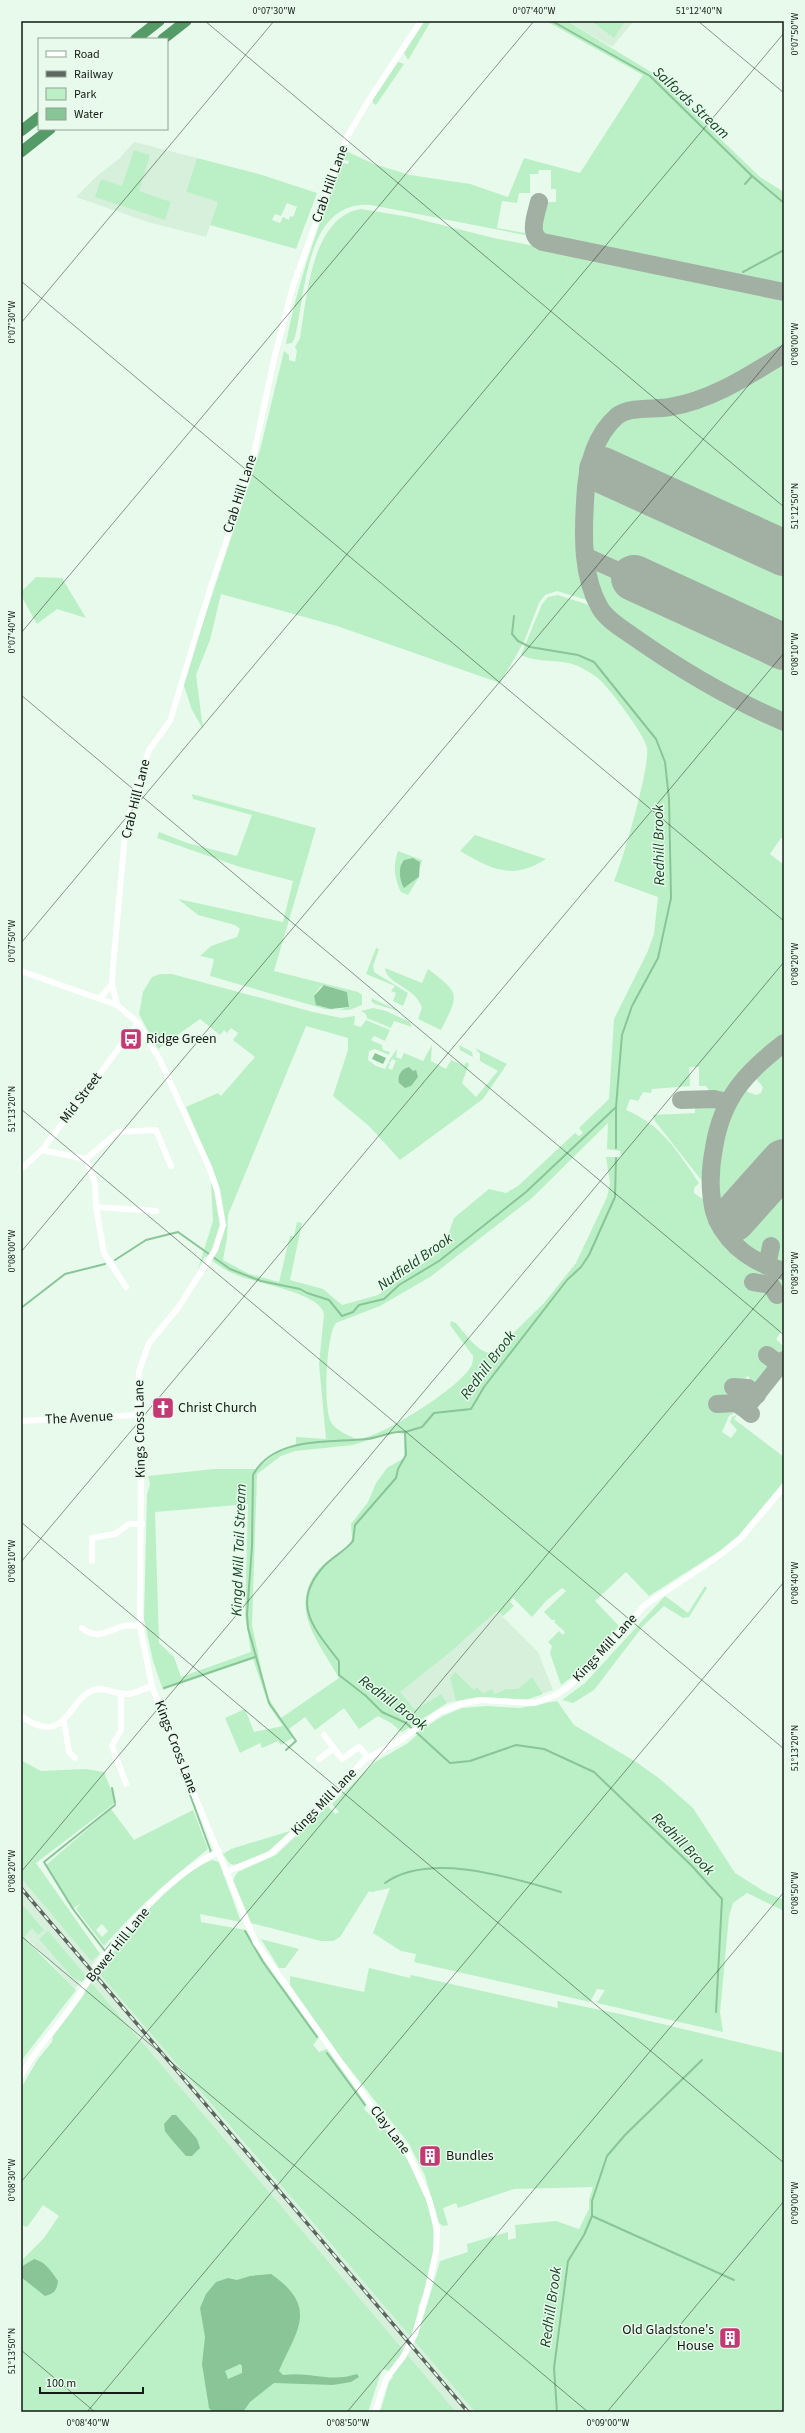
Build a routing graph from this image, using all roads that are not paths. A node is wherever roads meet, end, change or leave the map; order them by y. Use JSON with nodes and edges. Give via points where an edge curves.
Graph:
{"nodes":[{"id":1,"x":159,"y":21,"type":"edge"},
{"id":2,"x":186,"y":21,"type":"edge"},
{"id":3,"x":421,"y":21,"type":"edge"},
{"id":4,"x":137,"y":38,"type":"edge"},
{"id":5,"x":164,"y":38,"type":"edge"},
{"id":6,"x":38,"y":118,"type":"edge"},
{"id":7,"x":49,"y":130,"type":"edge"},
{"id":8,"x":21,"y":131,"type":"edge"},
{"id":9,"x":21,"y":152,"type":"edge"},
{"id":10,"x":21,"y":971,"type":"edge"},
{"id":11,"x":112,"y":984,"type":"junction"},
{"id":12,"x":100,"y":998,"type":"junction"},
{"id":13,"x":117,"y":1005,"type":"junction"},
{"id":14,"x":138,"y":1023,"type":"junction"},
{"id":15,"x":42,"y":1150,"type":"junction"},
{"id":16,"x":86,"y":1159,"type":"junction"},
{"id":17,"x":171,"y":1166,"type":"dead end"},
{"id":18,"x":21,"y":1169,"type":"edge"},
{"id":19,"x":96,"y":1207,"type":"junction"},
{"id":20,"x":156,"y":1211,"type":"dead end"},
{"id":21,"x":126,"y":1287,"type":"dead end"},
{"id":22,"x":138,"y":1414,"type":"junction"},
{"id":23,"x":21,"y":1421,"type":"edge"},
{"id":24,"x":784,"y":1486,"type":"edge"},
{"id":25,"x":142,"y":1524,"type":"junction"},
{"id":26,"x":92,"y":1560,"type":"dead end"},
{"id":27,"x":140,"y":1626,"type":"junction"},
{"id":28,"x":82,"y":1628,"type":"dead end"},
{"id":29,"x":152,"y":1686,"type":"junction"},
{"id":30,"x":121,"y":1693,"type":"junction"},
{"id":31,"x":21,"y":1716,"type":"edge"},
{"id":32,"x":64,"y":1721,"type":"junction"},
{"id":33,"x":324,"y":1735,"type":"dead end"},
{"id":34,"x":334,"y":1748,"type":"junction"},
{"id":35,"x":368,"y":1757,"type":"junction"},
{"id":36,"x":75,"y":1758,"type":"dead end"},
{"id":37,"x":319,"y":1759,"type":"dead end"},
{"id":38,"x":342,"y":1759,"type":"junction"},
{"id":39,"x":347,"y":1764,"type":"dead end"},
{"id":40,"x":126,"y":1784,"type":"dead end"},
{"id":41,"x":219,"y":1851,"type":"junction"},
{"id":42,"x":226,"y":1872,"type":"junction"},
{"id":43,"x":21,"y":2076,"type":"edge"},
{"id":44,"x":375,"y":2412,"type":"edge"}],
"edges":[{"from":1,"to":4,"type":"highway"},
{"from":2,"to":5,"type":"highway"},
{"from":3,"to":11,"type":"street","name":"Crab Hill Lane","via":[[347,137],[293,286],[250,472],[211,586],[170,721],[149,750],[136,789],[125,834]]},
{"from":6,"to":8,"type":"highway"},
{"from":7,"to":9,"type":"highway"},
{"from":10,"to":12,"type":"street","name":"Kings Cross Lane"},
{"from":11,"to":12,"type":"street"},
{"from":11,"to":13,"type":"street","name":"Crab Hill Lane"},
{"from":12,"to":13,"type":"street","name":"Kings Cross Lane"},
{"from":13,"to":14,"type":"street","name":"Kings Cross Lane"},
{"from":14,"to":15,"type":"street","name":"Mid Street"},
{"from":14,"to":22,"type":"street","name":"Kings Cross Lane","via":[[160,1060],[212,1174],[222,1225],[210,1259],[144,1355],[139,1371]]},
{"from":15,"to":16,"type":"street"},
{"from":15,"to":18,"type":"street","name":"Mid Street"},
{"from":16,"to":17,"type":"street","via":[[118,1132],[156,1130]]},
{"from":16,"to":19,"type":"street","via":[[95,1183]]},
{"from":19,"to":20,"type":"street"},
{"from":19,"to":21,"type":"street","via":[[104,1252]]},
{"from":22,"to":23,"type":"street","name":"The Avenue"},
{"from":22,"to":25,"type":"street","name":"Kings Cross Lane"},
{"from":24,"to":35,"type":"street","name":"Kings Mill Lane","via":[[740,1539],[646,1605],[583,1674],[556,1695],[535,1703],[484,1700],[461,1704],[440,1712]]},
{"from":25,"to":26,"type":"street","via":[[129,1524],[115,1534],[92,1538]]},
{"from":25,"to":27,"type":"street","name":"Kings Cross Lane"},
{"from":27,"to":28,"type":"street","via":[[124,1626],[110,1633],[97,1635]]},
{"from":27,"to":29,"type":"street","name":"Kings Cross Lane"},
{"from":29,"to":30,"type":"street","via":[[129,1694]]},
{"from":29,"to":41,"type":"street","name":"Kings Cross Lane","via":[[180,1761]]},
{"from":30,"to":32,"type":"street","via":[[98,1689],[83,1696]]},
{"from":30,"to":40,"type":"street","via":[[121,1730],[112,1746]]},
{"from":31,"to":32,"type":"street","via":[[33,1725],[48,1727]]},
{"from":32,"to":36,"type":"street","via":[[69,1752]]},
{"from":33,"to":34,"type":"street"},
{"from":34,"to":37,"type":"street"},
{"from":34,"to":38,"type":"street"},
{"from":35,"to":38,"type":"street","via":[[357,1747]]},
{"from":35,"to":42,"type":"street","name":"Kings Mill Lane","via":[[326,1803],[279,1848],[256,1862]]},
{"from":38,"to":39,"type":"street"},
{"from":41,"to":42,"type":"street","name":"Kings Cross Lane"},
{"from":41,"to":43,"type":"street","name":"Bower Hill Lane","via":[[190,1869],[156,1898],[125,1932],[31,2058]]},
{"from":42,"to":44,"type":"street","name":"Clay Lane","via":[[256,1943],[372,2107],[406,2149],[429,2198],[436,2229],[436,2252],[428,2285],[415,2334],[403,2357],[386,2379]]}]}
